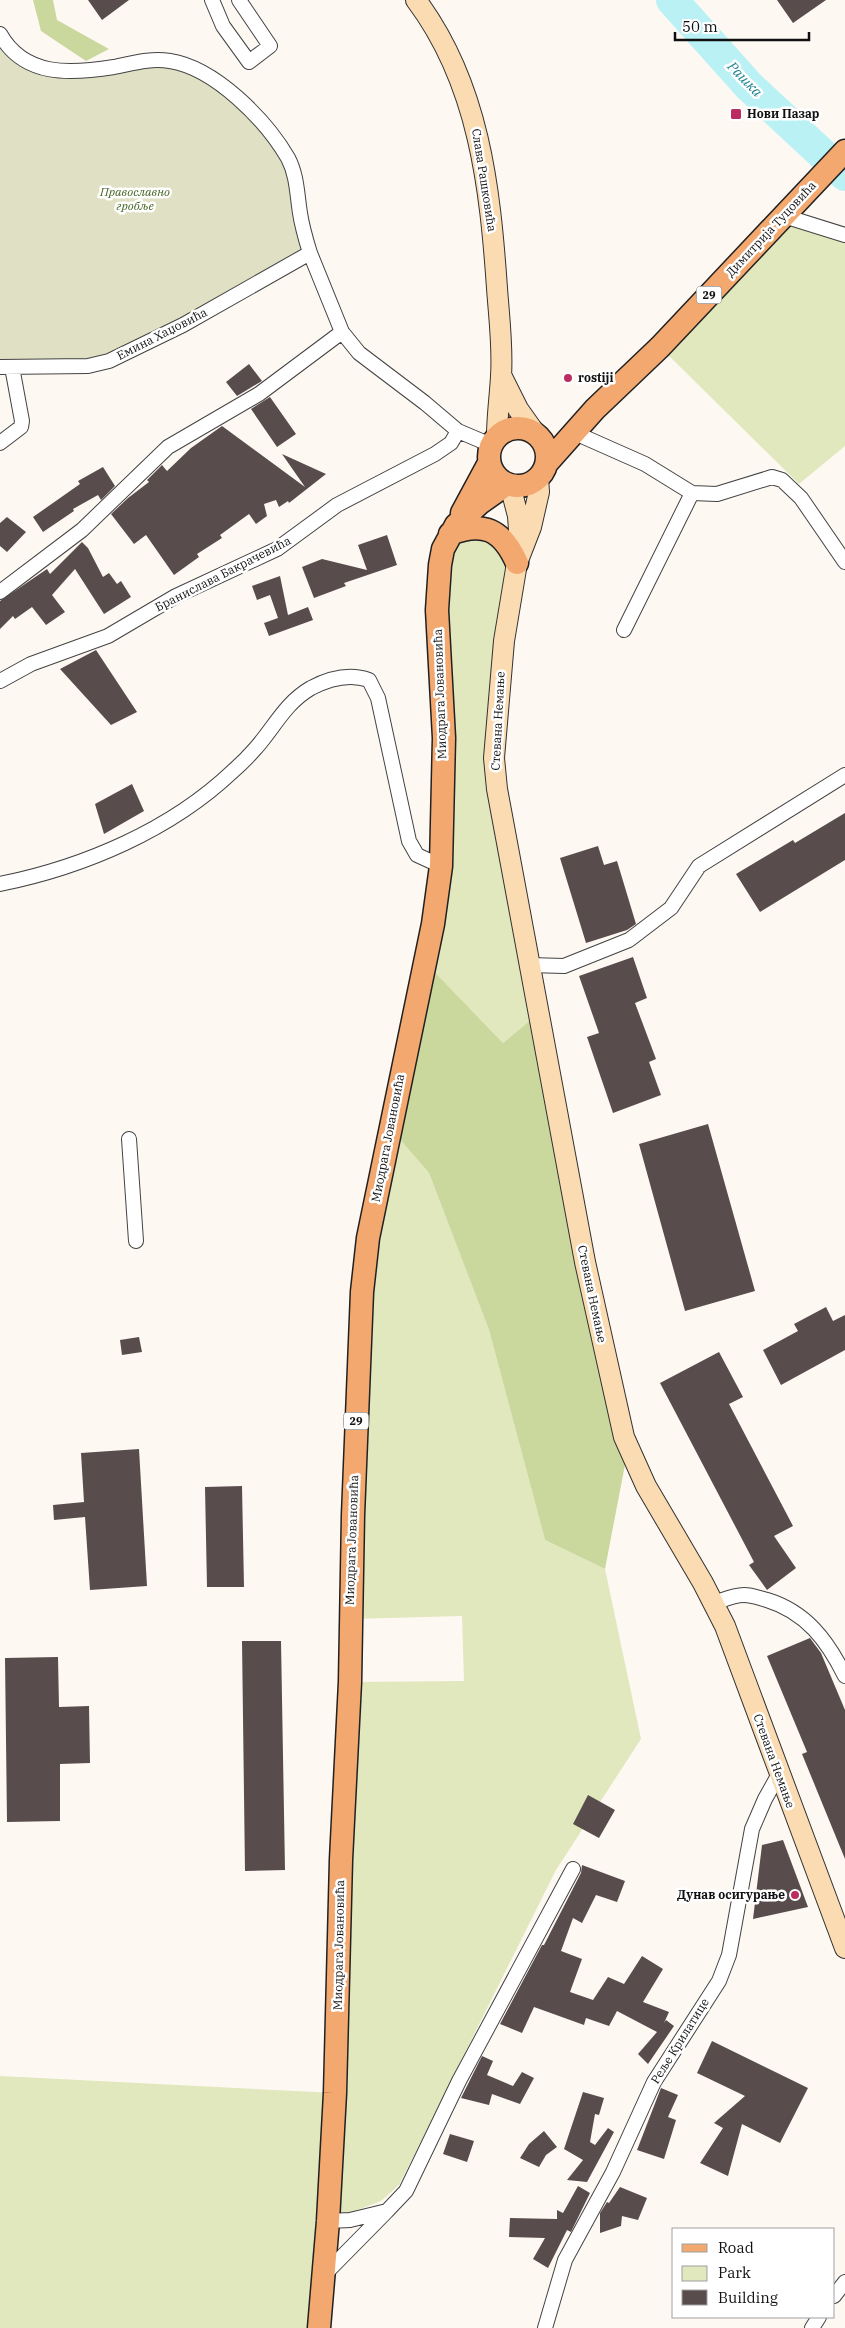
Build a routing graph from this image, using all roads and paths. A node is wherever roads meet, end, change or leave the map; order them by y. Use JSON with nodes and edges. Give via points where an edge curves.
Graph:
{"nodes":[{"id":1,"x":212,"y":0,"type":"edge"},
{"id":2,"x":239,"y":0,"type":"edge"},
{"id":3,"x":416,"y":0,"type":"edge"},
{"id":4,"x":0,"y":34,"type":"edge"},
{"id":5,"x":845,"y":151,"type":"edge"},
{"id":6,"x":784,"y":216,"type":"junction"},
{"id":7,"x":845,"y":235,"type":"edge"},
{"id":8,"x":310,"y":253,"type":"junction"},
{"id":9,"x":342,"y":332,"type":"junction"},
{"id":10,"x":6,"y":367,"type":"edge"},
{"id":11,"x":502,"y":375,"type":"junction"},
{"id":12,"x":596,"y":409,"type":"junction"},
{"id":13,"x":458,"y":431,"type":"junction"},
{"id":14,"x":575,"y":433,"type":"junction"},
{"id":15,"x":537,"y":434,"type":"junction"},
{"id":16,"x":0,"y":443,"type":"edge"},
{"id":17,"x":493,"y":448,"type":"junction"},
{"id":18,"x":542,"y":471,"type":"junction"},
{"id":19,"x":509,"y":485,"type":"junction"},
{"id":20,"x":692,"y":493,"type":"junction"},
{"id":21,"x":453,"y":530,"type":"junction"},
{"id":22,"x":518,"y":558,"type":"junction"},
{"id":23,"x":845,"y":562,"type":"edge"},
{"id":24,"x":0,"y":592,"type":"edge"},
{"id":25,"x":624,"y":630,"type":"dead end"},
{"id":26,"x":0,"y":681,"type":"edge"},
{"id":27,"x":845,"y":776,"type":"edge"},
{"id":28,"x":441,"y":866,"type":"junction"},
{"id":29,"x":0,"y":884,"type":"edge"},
{"id":30,"x":529,"y":965,"type":"junction"},
{"id":31,"x":129,"y":1139,"type":"dead end"},
{"id":32,"x":136,"y":1240,"type":"dead end"},
{"id":33,"x":714,"y":1603,"type":"junction"},
{"id":34,"x":845,"y":1676,"type":"edge"},
{"id":35,"x":779,"y":1774,"type":"junction"},
{"id":36,"x":573,"y":1869,"type":"dead end"},
{"id":37,"x":840,"y":1918,"type":"edge"},
{"id":38,"x":845,"y":1948,"type":"edge"},
{"id":39,"x":387,"y":2211,"type":"junction"},
{"id":40,"x":328,"y":2221,"type":"junction"},
{"id":41,"x":324,"y":2274,"type":"junction"},
{"id":42,"x":845,"y":2282,"type":"edge"},
{"id":43,"x":835,"y":2295,"type":"edge"},
{"id":44,"x":319,"y":2328,"type":"edge"},
{"id":45,"x":545,"y":2328,"type":"edge"}],
"edges":[{"from":1,"to":2,"type":"street","via":[[223,26],[249,62],[270,46]]},
{"from":3,"to":11,"type":"street","name":"Слава Рашковића","via":[[455,66],[478,133],[492,229]]},
{"from":4,"to":8,"type":"street","via":[[16,56],[34,67],[91,70],[143,60],[170,61],[196,69],[220,84],[273,137],[288,158]]},
{"from":5,"to":6,"type":"main road","name":"Димитрија Туцовића","number":"29"},
{"from":6,"to":7,"type":"street"},
{"from":6,"to":12,"type":"main road","name":"Димитрија Туцовића","number":"29","via":[[660,347]]},
{"from":8,"to":9,"type":"street"},
{"from":8,"to":10,"type":"street","name":"Емина Хаџовића","via":[[183,325],[115,359],[88,366]]},
{"from":9,"to":13,"type":"street","via":[[359,353]]},
{"from":9,"to":24,"type":"street","via":[[259,394],[168,447],[82,530]]},
{"from":10,"to":16,"type":"street","via":[[22,421],[21,427]]},
{"from":11,"to":15,"type":"street","via":[[518,409]]},
{"from":11,"to":17,"type":"street"},
{"from":12,"to":14,"type":"main road","number":"29"},
{"from":12,"to":15,"type":"main road","via":[[571,424]]},
{"from":13,"to":17,"type":"street"},
{"from":13,"to":26,"type":"street","name":"Бранислава Бакрачевића","via":[[451,442],[435,454],[343,502],[277,550],[176,596],[108,636],[32,664]]},
{"from":14,"to":18,"type":"main road","number":"29"},
{"from":14,"to":20,"type":"street","via":[[645,464]]},
{"from":15,"to":17,"type":"main road","via":[[516,428],[506,430]]},
{"from":15,"to":18,"type":"main road","via":[[546,448]]},
{"from":17,"to":19,"type":"main road","via":[[495,475]]},
{"from":17,"to":21,"type":"main road","name":"Миодрага Јовановића"},
{"from":18,"to":19,"type":"main road","number":"29","via":[[525,485]]},
{"from":18,"to":22,"type":"street","name":"Стевана Немање","via":[[535,511]]},
{"from":19,"to":21,"type":"main road","number":"29","via":[[480,503]]},
{"from":19,"to":22,"type":"street","via":[[518,516]]},
{"from":20,"to":23,"type":"street","via":[[717,494],[772,477],[789,484]]},
{"from":20,"to":25,"type":"street"},
{"from":21,"to":22,"type":"main road","via":[[474,527],[493,532]]},
{"from":21,"to":28,"type":"main road","name":"Миодрага Јовановића","number":"29","via":[[443,549],[437,603],[444,738]]},
{"from":22,"to":30,"type":"street","name":"Стевана Немање","via":[[503,650],[495,766]]},
{"from":27,"to":30,"type":"street","via":[[699,866],[671,908],[629,940],[564,966]]},
{"from":28,"to":29,"type":"street","via":[[417,855],[409,841],[378,698],[369,680],[355,676],[334,679],[310,689],[293,702],[279,715],[256,749],[180,812],[70,867]]},
{"from":28,"to":40,"type":"main road","name":"Миодрага Јовановића","number":"29","via":[[433,924],[368,1238],[362,1292]]},
{"from":30,"to":33,"type":"street","name":"Стевана Немање","via":[[585,1262],[624,1437],[646,1486]]},
{"from":31,"to":32,"type":"street"},
{"from":33,"to":34,"type":"street","via":[[743,1595],[773,1602],[792,1611],[815,1629]]},
{"from":33,"to":35,"type":"street","name":"Стевана Немање","via":[[732,1643]]},
{"from":35,"to":37,"type":"street","name":"Стевана Немање"},
{"from":35,"to":45,"type":"street","name":"Реље Крилатице","via":[[752,1829],[729,1955],[719,1981],[654,2082],[613,2172],[566,2260]]},
{"from":36,"to":39,"type":"street","via":[[459,2081],[415,2176]]},
{"from":37,"to":38,"type":"street","name":"Стевана Немање"},
{"from":39,"to":40,"type":"street","via":[[350,2220]]},
{"from":39,"to":41,"type":"street"},
{"from":40,"to":41,"type":"main road","name":"Миодрага Јовановића","number":"29"},
{"from":41,"to":44,"type":"main road","name":"Миодрага Јовановића","number":"29"},
{"from":42,"to":43,"type":"street"}]}
